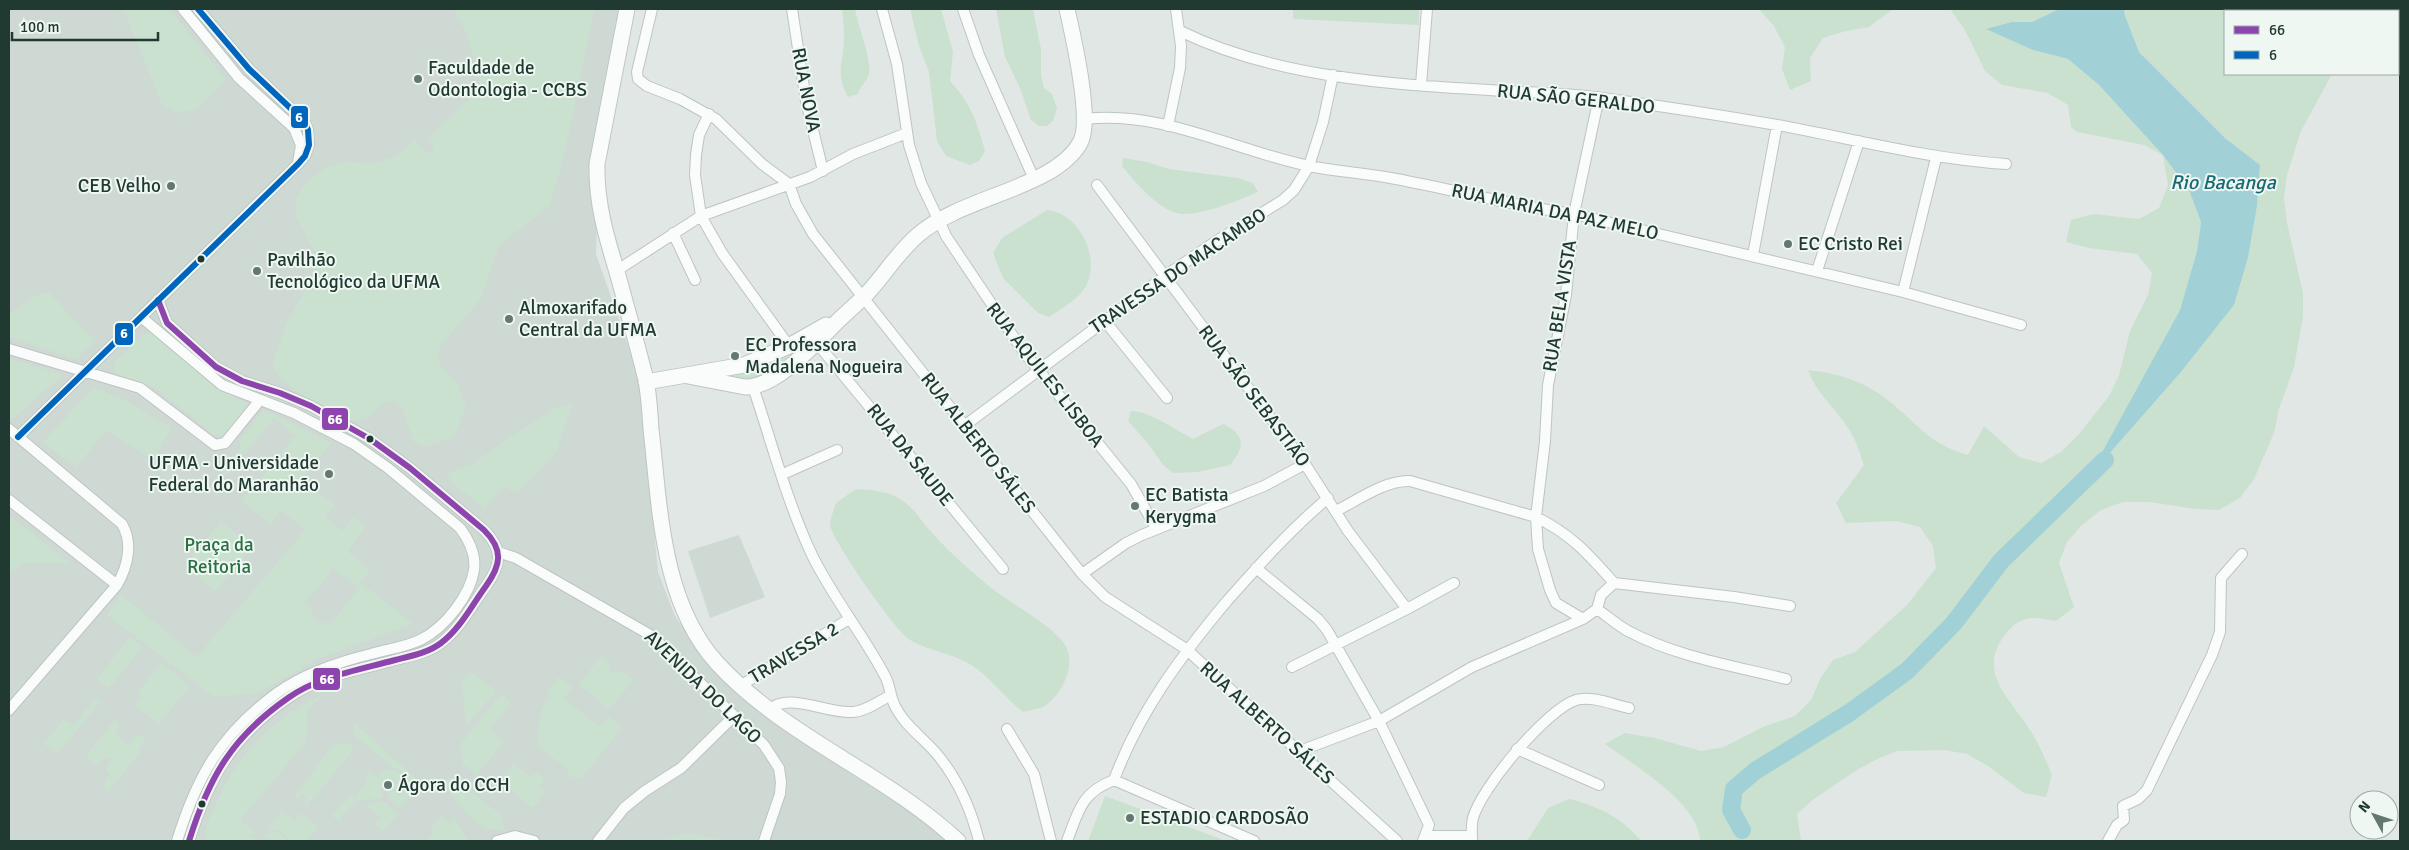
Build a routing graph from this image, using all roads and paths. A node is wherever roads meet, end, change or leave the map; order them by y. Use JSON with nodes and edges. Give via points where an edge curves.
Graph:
{"nodes":[{"id":1,"x":183,"y":9,"type":"edge"},
{"id":2,"x":198,"y":9,"type":"edge"},
{"id":3,"x":627,"y":9,"type":"edge"},
{"id":4,"x":652,"y":9,"type":"edge"},
{"id":5,"x":792,"y":9,"type":"edge"},
{"id":6,"x":882,"y":9,"type":"edge"},
{"id":7,"x":963,"y":9,"type":"edge"},
{"id":8,"x":1067,"y":9,"type":"edge"},
{"id":9,"x":1176,"y":9,"type":"edge"},
{"id":10,"x":1427,"y":9,"type":"edge"},
{"id":11,"x":1180,"y":31,"type":"junction"},
{"id":12,"x":1333,"y":76,"type":"junction"},
{"id":13,"x":1421,"y":85,"type":"junction"},
{"id":14,"x":1599,"y":97,"type":"junction"},
{"id":15,"x":709,"y":114,"type":"junction"},
{"id":16,"x":1085,"y":119,"type":"junction"},
{"id":17,"x":1777,"y":125,"type":"junction"},
{"id":18,"x":1168,"y":126,"type":"junction"},
{"id":19,"x":907,"y":133,"type":"junction"},
{"id":20,"x":1859,"y":142,"type":"junction"},
{"id":21,"x":1936,"y":158,"type":"junction"},
{"id":22,"x":298,"y":164,"type":"junction"},
{"id":23,"x":2006,"y":164,"type":"dead end"},
{"id":24,"x":1309,"y":166,"type":"junction"},
{"id":25,"x":823,"y":171,"type":"junction"},
{"id":26,"x":1034,"y":179,"type":"junction"},
{"id":27,"x":788,"y":184,"type":"junction"},
{"id":28,"x":1097,"y":185,"type":"dead end"},
{"id":29,"x":1574,"y":214,"type":"junction"},
{"id":30,"x":701,"y":216,"type":"junction"},
{"id":31,"x":937,"y":220,"type":"junction"},
{"id":32,"x":673,"y":233,"type":"junction"},
{"id":33,"x":1754,"y":255,"type":"junction"},
{"id":34,"x":616,"y":271,"type":"junction"},
{"id":35,"x":1817,"y":271,"type":"junction"},
{"id":36,"x":1165,"y":276,"type":"junction"},
{"id":37,"x":695,"y":280,"type":"dead end"},
{"id":38,"x":1903,"y":292,"type":"junction"},
{"id":39,"x":864,"y":297,"type":"junction"},
{"id":40,"x":158,"y":300,"type":"junction"},
{"id":41,"x":849,"y":311,"type":"junction"},
{"id":42,"x":141,"y":317,"type":"junction"},
{"id":43,"x":1104,"y":320,"type":"junction"},
{"id":44,"x":2021,"y":325,"type":"dead end"},
{"id":45,"x":816,"y":342,"type":"junction"},
{"id":46,"x":789,"y":346,"type":"junction"},
{"id":47,"x":9,"y":349,"type":"edge"},
{"id":48,"x":1037,"y":369,"type":"junction"},
{"id":49,"x":84,"y":372,"type":"junction"},
{"id":50,"x":688,"y":376,"type":"junction"},
{"id":51,"x":242,"y":381,"type":"junction"},
{"id":52,"x":646,"y":382,"type":"junction"},
{"id":53,"x":753,"y":387,"type":"junction"},
{"id":54,"x":235,"y":392,"type":"junction"},
{"id":55,"x":1167,"y":398,"type":"dead end"},
{"id":56,"x":260,"y":400,"type":"junction"},
{"id":57,"x":964,"y":426,"type":"junction"},
{"id":58,"x":9,"y":429,"type":"edge"},
{"id":59,"x":18,"y":437,"type":"junction"},
{"id":60,"x":837,"y":450,"type":"dead end"},
{"id":61,"x":1305,"y":464,"type":"junction"},
{"id":62,"x":783,"y":474,"type":"junction"},
{"id":63,"x":1328,"y":498,"type":"junction"},
{"id":64,"x":9,"y":500,"type":"edge"},
{"id":65,"x":1336,"y":511,"type":"junction"},
{"id":66,"x":1536,"y":517,"type":"junction"},
{"id":67,"x":1156,"y":528,"type":"junction"},
{"id":68,"x":498,"y":552,"type":"junction"},
{"id":69,"x":2242,"y":554,"type":"dead end"},
{"id":70,"x":1256,"y":568,"type":"junction"},
{"id":71,"x":1004,"y":569,"type":"dead end"},
{"id":72,"x":1082,"y":574,"type":"junction"},
{"id":73,"x":1454,"y":583,"type":"dead end"},
{"id":74,"x":1614,"y":583,"type":"junction"},
{"id":75,"x":117,"y":585,"type":"junction"},
{"id":76,"x":1790,"y":606,"type":"dead end"},
{"id":77,"x":1407,"y":609,"type":"junction"},
{"id":78,"x":1597,"y":609,"type":"junction"},
{"id":79,"x":1583,"y":619,"type":"junction"},
{"id":80,"x":849,"y":620,"type":"junction"},
{"id":81,"x":1335,"y":645,"type":"junction"},
{"id":82,"x":1186,"y":649,"type":"junction"},
{"id":83,"x":1292,"y":667,"type":"dead end"},
{"id":84,"x":1786,"y":679,"type":"dead end"},
{"id":85,"x":740,"y":686,"type":"junction"},
{"id":86,"x":891,"y":695,"type":"junction"},
{"id":87,"x":1629,"y":708,"type":"dead end"},
{"id":88,"x":9,"y":710,"type":"edge"},
{"id":89,"x":769,"y":710,"type":"junction"},
{"id":90,"x":734,"y":716,"type":"junction"},
{"id":91,"x":1379,"y":721,"type":"junction"},
{"id":92,"x":1006,"y":729,"type":"dead end"},
{"id":93,"x":1517,"y":749,"type":"junction"},
{"id":94,"x":1300,"y":751,"type":"junction"},
{"id":95,"x":1114,"y":780,"type":"junction"},
{"id":96,"x":1599,"y":785,"type":"dead end"},
{"id":97,"x":178,"y":838,"type":"edge"},
{"id":98,"x":1240,"y":838,"type":"edge"},
{"id":99,"x":1424,"y":839,"type":"edge"},
{"id":100,"x":1472,"y":839,"type":"edge"},
{"id":101,"x":190,"y":841,"type":"edge"},
{"id":102,"x":497,"y":841,"type":"edge"},
{"id":103,"x":534,"y":841,"type":"edge"},
{"id":104,"x":598,"y":841,"type":"edge"},
{"id":105,"x":764,"y":841,"type":"edge"},
{"id":106,"x":958,"y":841,"type":"edge"},
{"id":107,"x":979,"y":841,"type":"edge"},
{"id":108,"x":1051,"y":841,"type":"edge"},
{"id":109,"x":1067,"y":841,"type":"edge"},
{"id":110,"x":1254,"y":841,"type":"edge"},
{"id":111,"x":1397,"y":841,"type":"edge"},
{"id":112,"x":2108,"y":841,"type":"edge"}],
"edges":[{"from":1,"to":22,"type":"street","via":[[239,78],[294,128],[301,145]]},
{"from":2,"to":22,"type":"street","via":[[249,69],[305,122],[309,145]]},
{"from":3,"to":34,"type":"main road","via":[[597,164],[601,219]]},
{"from":4,"to":15,"type":"street","name":"RUA ALBERTO SÁLES","via":[[638,79]]},
{"from":5,"to":25,"type":"street","name":"RUA NOVA","via":[[806,101]]},
{"from":6,"to":19,"type":"street","name":"RUA AQUILES LISBOA","via":[[897,64]]},
{"from":7,"to":26,"type":"street","via":[[979,55]]},
{"from":8,"to":16,"type":"main road"},
{"from":9,"to":11,"type":"street"},
{"from":10,"to":13,"type":"street"},
{"from":11,"to":12,"type":"street","name":"RUA SÃO GERALDO","via":[[1251,58]]},
{"from":11,"to":18,"type":"street","via":[[1180,68]]},
{"from":12,"to":13,"type":"street","name":"RUA SÃO GERALDO"},
{"from":12,"to":24,"type":"street","name":"TRAVESSA DO MACAMBO"},
{"from":13,"to":14,"type":"street","name":"RUA SÃO GERALDO"},
{"from":14,"to":17,"type":"street","name":"RUA SÃO GERALDO"},
{"from":14,"to":29,"type":"street","name":"RUA BELA VISTA"},
{"from":15,"to":27,"type":"street","name":"RUA ALBERTO SÁLES"},
{"from":15,"to":30,"type":"street","via":[[699,135],[696,155],[695,175]]},
{"from":16,"to":18,"type":"street","name":"RUA MARIA DA PAZ MELO","via":[[1118,117]]},
{"from":16,"to":26,"type":"main road","via":[[1082,140],[1060,164]]},
{"from":17,"to":20,"type":"street","name":"RUA SÃO GERALDO"},
{"from":17,"to":33,"type":"street"},
{"from":18,"to":24,"type":"street","name":"RUA MARIA DA PAZ MELO"},
{"from":19,"to":25,"type":"street","via":[[853,154]]},
{"from":19,"to":31,"type":"street","name":"RUA AQUILES LISBOA","via":[[921,183]]},
{"from":20,"to":21,"type":"street","name":"RUA SÃO GERALDO"},
{"from":20,"to":35,"type":"street"},
{"from":21,"to":23,"type":"street","name":"RUA SÃO GERALDO"},
{"from":21,"to":38,"type":"street"},
{"from":22,"to":40,"type":"street"},
{"from":24,"to":29,"type":"street","name":"RUA MARIA DA PAZ MELO","via":[[1393,178],[1532,209]]},
{"from":24,"to":36,"type":"street","name":"TRAVESSA DO MACAMBO","via":[[1294,190],[1283,200]]},
{"from":25,"to":27,"type":"street"},
{"from":26,"to":31,"type":"main road"},
{"from":27,"to":30,"type":"street"},
{"from":27,"to":39,"type":"street","name":"RUA ALBERTO SÁLES","via":[[813,234]]},
{"from":28,"to":36,"type":"street","name":"RUA SÃO SEBASTIÃO"},
{"from":29,"to":33,"type":"street","name":"RUA MARIA DA PAZ MELO"},
{"from":29,"to":66,"type":"street","name":"RUA BELA VISTA","via":[[1566,295],[1548,385]]},
{"from":30,"to":32,"type":"street"},
{"from":30,"to":46,"type":"street","via":[[722,253]]},
{"from":31,"to":39,"type":"main road","via":[[909,243]]},
{"from":31,"to":48,"type":"street","name":"RUA AQUILES LISBOA","via":[[994,310]]},
{"from":32,"to":34,"type":"street"},
{"from":32,"to":37,"type":"street"},
{"from":33,"to":35,"type":"street","name":"RUA MARIA DA PAZ MELO"},
{"from":34,"to":52,"type":"main road"},
{"from":35,"to":38,"type":"street","name":"RUA MARIA DA PAZ MELO"},
{"from":36,"to":43,"type":"street","name":"TRAVESSA DO MACAMBO"},
{"from":36,"to":61,"type":"street","name":"RUA SÃO SEBASTIÃO"},
{"from":38,"to":44,"type":"street","name":"RUA MARIA DA PAZ MELO"},
{"from":39,"to":41,"type":"main road"},
{"from":39,"to":57,"type":"street","name":"RUA ALBERTO SÁLES"},
{"from":40,"to":42,"type":"street"},
{"from":40,"to":51,"type":"street","via":[[163,317],[173,329],[216,366]]},
{"from":41,"to":45,"type":"main road"},
{"from":41,"to":46,"type":"main road"},
{"from":42,"to":49,"type":"street"},
{"from":42,"to":54,"type":"street","via":[[210,377]]},
{"from":43,"to":48,"type":"street","name":"TRAVESSA DO MACAMBO"},
{"from":43,"to":55,"type":"street"},
{"from":45,"to":53,"type":"main road","via":[[770,380]]},
{"from":45,"to":71,"type":"street","name":"RUA DA SAUDE"},
{"from":46,"to":50,"type":"main road","via":[[744,365]]},
{"from":47,"to":49,"type":"street"},
{"from":48,"to":57,"type":"street","name":"TRAVESSA DO MACAMBO"},
{"from":48,"to":67,"type":"street","name":"RUA AQUILES LISBOA","via":[[1131,484]]},
{"from":49,"to":56,"type":"street","via":[[146,392],[215,445],[225,443]]},
{"from":49,"to":59,"type":"street"},
{"from":50,"to":52,"type":"main road"},
{"from":50,"to":53,"type":"main road"},
{"from":51,"to":54,"type":"street"},
{"from":51,"to":68,"type":"street","via":[[296,399],[370,440],[410,468],[484,530]]},
{"from":52,"to":85,"type":"main road","via":[[665,549],[672,581],[702,642],[715,661]]},
{"from":53,"to":62,"type":"street"},
{"from":54,"to":56,"type":"street"},
{"from":56,"to":97,"type":"street","via":[[332,431],[388,468],[460,528],[471,547],[474,570],[465,594],[451,614],[429,634],[411,644],[344,661],[312,673],[279,692],[250,716],[206,769]]},
{"from":57,"to":72,"type":"street","name":"RUA ALBERTO SÁLES"},
{"from":58,"to":59,"type":"street"},
{"from":59,"to":75,"type":"street","via":[[122,524],[128,534],[128,545],[124,571]]},
{"from":60,"to":62,"type":"street"},
{"from":61,"to":63,"type":"street","name":"RUA SÃO SEBASTIÃO"},
{"from":61,"to":67,"type":"street","via":[[1264,486]]},
{"from":62,"to":80,"type":"street","via":[[798,523],[813,557]]},
{"from":63,"to":65,"type":"street","name":"RUA SÃO SEBASTIÃO"},
{"from":63,"to":70,"type":"street"},
{"from":64,"to":75,"type":"street"},
{"from":65,"to":66,"type":"street","via":[[1400,480]]},
{"from":65,"to":77,"type":"street","name":"RUA SÃO SEBASTIÃO"},
{"from":66,"to":74,"type":"street","via":[[1578,543]]},
{"from":66,"to":79,"type":"street","name":"RUA BELA VISTA","via":[[1538,549],[1550,590],[1556,603]]},
{"from":67,"to":72,"type":"street","via":[[1126,543]]},
{"from":68,"to":90,"type":"street","name":"AVENIDA DO LAGO","via":[[516,558],[652,636]]},
{"from":68,"to":101,"type":"street","via":[[493,577],[442,643],[416,655],[314,684],[289,697],[253,726],[217,769],[201,803]]},
{"from":69,"to":112,"type":"street","via":[[2221,578],[2220,632],[2177,732],[2144,794],[2123,806],[2124,820],[2117,825]]},
{"from":70,"to":81,"type":"street","via":[[1318,619]]},
{"from":70,"to":82,"type":"street"},
{"from":72,"to":82,"type":"street","name":"RUA ALBERTO SÁLES","via":[[1105,597]]},
{"from":73,"to":77,"type":"street"},
{"from":74,"to":76,"type":"street"},
{"from":74,"to":78,"type":"street","via":[[1602,595]]},
{"from":75,"to":88,"type":"street"},
{"from":77,"to":81,"type":"street"},
{"from":78,"to":79,"type":"street"},
{"from":78,"to":84,"type":"street","via":[[1628,630],[1676,651]]},
{"from":79,"to":91,"type":"street","via":[[1472,667]]},
{"from":80,"to":85,"type":"street","name":"TRAVESSA 2"},
{"from":80,"to":86,"type":"street","via":[[885,676]]},
{"from":81,"to":83,"type":"street"},
{"from":81,"to":91,"type":"street"},
{"from":82,"to":94,"type":"street","name":"RUA ALBERTO SÁLES"},
{"from":82,"to":95,"type":"street","via":[[1142,718],[1125,749]]},
{"from":85,"to":89,"type":"main road"},
{"from":86,"to":89,"type":"street","via":[[854,712],[786,702]]},
{"from":86,"to":107,"type":"street","via":[[901,716],[936,754],[958,785]]},
{"from":87,"to":93,"type":"street","via":[[1576,700],[1564,706]]},
{"from":89,"to":106,"type":"main road","via":[[907,800]]},
{"from":90,"to":104,"type":"street","via":[[681,768],[624,808]]},
{"from":90,"to":105,"type":"street","name":"AVENIDA DO LAGO","via":[[764,745],[779,768],[780,794]]},
{"from":91,"to":94,"type":"street"},
{"from":91,"to":99,"type":"street","via":[[1429,825]]},
{"from":92,"to":108,"type":"street","via":[[1034,774]]},
{"from":93,"to":96,"type":"street"},
{"from":93,"to":100,"type":"street","via":[[1487,790],[1473,818]]},
{"from":94,"to":111,"type":"street","name":"RUA ALBERTO SÁLES"},
{"from":95,"to":98,"type":"street"},
{"from":95,"to":109,"type":"street","via":[[1087,795]]},
{"from":97,"to":101,"type":"street"},
{"from":98,"to":110,"type":"street"},
{"from":99,"to":100,"type":"street"},
{"from":102,"to":103,"type":"street","via":[[515,836]]}]}
